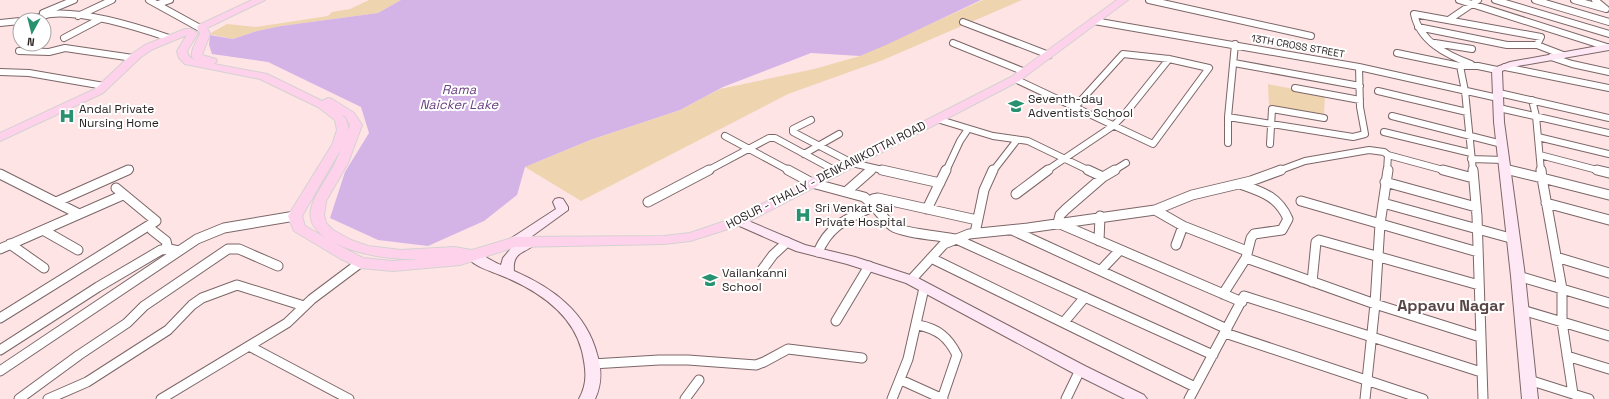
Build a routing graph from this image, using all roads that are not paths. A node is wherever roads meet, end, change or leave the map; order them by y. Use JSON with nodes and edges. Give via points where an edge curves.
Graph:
{"nodes":[{"id":1,"x":75,"y":0,"type":"edge"},
{"id":2,"x":112,"y":0,"type":"edge"},
{"id":3,"x":149,"y":0,"type":"edge"},
{"id":4,"x":170,"y":0,"type":"edge"},
{"id":5,"x":260,"y":0,"type":"edge"},
{"id":6,"x":1123,"y":0,"type":"edge"},
{"id":7,"x":1148,"y":0,"type":"edge"},
{"id":8,"x":1459,"y":0,"type":"edge"},
{"id":9,"x":1478,"y":0,"type":"edge"},
{"id":10,"x":1495,"y":0,"type":"edge"},
{"id":11,"x":1535,"y":0,"type":"edge"},
{"id":12,"x":1574,"y":0,"type":"edge"},
{"id":13,"x":1594,"y":0,"type":"edge"},
{"id":14,"x":158,"y":4,"type":"junction"},
{"id":15,"x":1472,"y":4,"type":"junction"},
{"id":16,"x":1607,"y":9,"type":"edge"},
{"id":17,"x":46,"y":12,"type":"edge"},
{"id":18,"x":53,"y":14,"type":"joint"},
{"id":19,"x":76,"y":17,"type":"junction"},
{"id":20,"x":101,"y":19,"type":"junction"},
{"id":21,"x":1450,"y":19,"type":"junction"},
{"id":22,"x":1094,"y":21,"type":"junction"},
{"id":23,"x":12,"y":22,"type":"edge"},
{"id":24,"x":963,"y":22,"type":"dead end"},
{"id":25,"x":1609,"y":22,"type":"edge"},
{"id":26,"x":0,"y":23,"type":"edge"},
{"id":27,"x":1418,"y":27,"type":"junction"},
{"id":28,"x":198,"y":33,"type":"junction"},
{"id":29,"x":1609,"y":34,"type":"edge"},
{"id":30,"x":1311,"y":36,"type":"dead end"},
{"id":31,"x":64,"y":38,"type":"dead end"},
{"id":32,"x":169,"y":38,"type":"junction"},
{"id":33,"x":953,"y":43,"type":"dead end"},
{"id":34,"x":1235,"y":44,"type":"junction"},
{"id":35,"x":1434,"y":45,"type":"junction"},
{"id":36,"x":1537,"y":45,"type":"junction"},
{"id":37,"x":1608,"y":47,"type":"edge"},
{"id":38,"x":1472,"y":49,"type":"dead end"},
{"id":39,"x":52,"y":52,"type":"edge"},
{"id":40,"x":1445,"y":52,"type":"junction"},
{"id":41,"x":1397,"y":53,"type":"dead end"},
{"id":42,"x":1049,"y":55,"type":"junction"},
{"id":43,"x":1557,"y":56,"type":"junction"},
{"id":44,"x":133,"y":58,"type":"junction"},
{"id":45,"x":1169,"y":59,"type":"junction"},
{"id":46,"x":1438,"y":61,"type":"junction"},
{"id":47,"x":1234,"y":63,"type":"junction"},
{"id":48,"x":1460,"y":66,"type":"junction"},
{"id":49,"x":1478,"y":66,"type":"junction"},
{"id":50,"x":1359,"y":67,"type":"junction"},
{"id":51,"x":1501,"y":68,"type":"junction"},
{"id":52,"x":0,"y":72,"type":"edge"},
{"id":53,"x":1609,"y":72,"type":"edge"},
{"id":54,"x":1020,"y":75,"type":"junction"},
{"id":55,"x":104,"y":86,"type":"junction"},
{"id":56,"x":1360,"y":86,"type":"junction"},
{"id":57,"x":1295,"y":88,"type":"dead end"},
{"id":58,"x":1609,"y":88,"type":"edge"},
{"id":59,"x":1465,"y":90,"type":"junction"},
{"id":60,"x":1378,"y":91,"type":"dead end"},
{"id":61,"x":1360,"y":100,"type":"junction"},
{"id":62,"x":1499,"y":100,"type":"junction"},
{"id":63,"x":1532,"y":100,"type":"junction"},
{"id":64,"x":1075,"y":107,"type":"junction"},
{"id":65,"x":1467,"y":112,"type":"junction"},
{"id":66,"x":1392,"y":116,"type":"dead end"},
{"id":67,"x":1536,"y":116,"type":"junction"},
{"id":68,"x":1228,"y":117,"type":"junction"},
{"id":69,"x":1324,"y":118,"type":"dead end"},
{"id":70,"x":1609,"y":118,"type":"edge"},
{"id":71,"x":937,"y":119,"type":"junction"},
{"id":72,"x":810,"y":120,"type":"dead end"},
{"id":73,"x":1272,"y":124,"type":"junction"},
{"id":74,"x":1113,"y":126,"type":"junction"},
{"id":75,"x":968,"y":129,"type":"junction"},
{"id":76,"x":1384,"y":132,"type":"dead end"},
{"id":77,"x":1609,"y":133,"type":"edge"},
{"id":78,"x":839,"y":134,"type":"dead end"},
{"id":79,"x":725,"y":136,"type":"dead end"},
{"id":80,"x":1470,"y":136,"type":"junction"},
{"id":81,"x":0,"y":137,"type":"edge"},
{"id":82,"x":802,"y":137,"type":"junction"},
{"id":83,"x":1538,"y":137,"type":"junction"},
{"id":84,"x":1017,"y":140,"type":"junction"},
{"id":85,"x":1228,"y":143,"type":"dead end"},
{"id":86,"x":1270,"y":144,"type":"dead end"},
{"id":87,"x":1502,"y":144,"type":"junction"},
{"id":88,"x":788,"y":145,"type":"junction"},
{"id":89,"x":818,"y":145,"type":"junction"},
{"id":90,"x":747,"y":148,"type":"junction"},
{"id":91,"x":804,"y":154,"type":"junction"},
{"id":92,"x":1609,"y":154,"type":"edge"},
{"id":93,"x":1388,"y":155,"type":"junction"},
{"id":94,"x":1540,"y":155,"type":"junction"},
{"id":95,"x":1471,"y":156,"type":"junction"},
{"id":96,"x":1062,"y":158,"type":"junction"},
{"id":97,"x":852,"y":163,"type":"junction"},
{"id":98,"x":1126,"y":163,"type":"dead end"},
{"id":99,"x":1505,"y":164,"type":"junction"},
{"id":100,"x":873,"y":168,"type":"junction"},
{"id":101,"x":130,"y":169,"type":"dead end"},
{"id":102,"x":836,"y":171,"type":"junction"},
{"id":103,"x":1609,"y":172,"type":"edge"},
{"id":104,"x":0,"y":175,"type":"edge"},
{"id":105,"x":1103,"y":177,"type":"junction"},
{"id":106,"x":1473,"y":178,"type":"junction"},
{"id":107,"x":1542,"y":178,"type":"junction"},
{"id":108,"x":1385,"y":182,"type":"junction"},
{"id":109,"x":812,"y":183,"type":"junction"},
{"id":110,"x":940,"y":183,"type":"junction"},
{"id":111,"x":1240,"y":184,"type":"junction"},
{"id":112,"x":116,"y":188,"type":"dead end"},
{"id":113,"x":846,"y":192,"type":"junction"},
{"id":114,"x":1016,"y":194,"type":"dead end"},
{"id":115,"x":123,"y":195,"type":"junction"},
{"id":116,"x":1609,"y":195,"type":"edge"},
{"id":117,"x":1301,"y":201,"type":"dead end"},
{"id":118,"x":56,"y":202,"type":"junction"},
{"id":119,"x":559,"y":202,"type":"dead end"},
{"id":120,"x":648,"y":202,"type":"dead end"},
{"id":121,"x":1383,"y":203,"type":"junction"},
{"id":122,"x":1546,"y":203,"type":"junction"},
{"id":123,"x":873,"y":204,"type":"junction"},
{"id":124,"x":1476,"y":207,"type":"junction"},
{"id":125,"x":927,"y":209,"type":"junction"},
{"id":126,"x":1155,"y":210,"type":"junction"},
{"id":127,"x":79,"y":214,"type":"junction"},
{"id":128,"x":294,"y":216,"type":"junction"},
{"id":129,"x":1100,"y":216,"type":"junction"},
{"id":130,"x":977,"y":220,"type":"junction"},
{"id":131,"x":1609,"y":220,"type":"edge"},
{"id":132,"x":739,"y":221,"type":"junction"},
{"id":133,"x":1058,"y":223,"type":"junction"},
{"id":134,"x":1380,"y":224,"type":"junction"},
{"id":135,"x":1183,"y":226,"type":"junction"},
{"id":136,"x":1477,"y":229,"type":"junction"},
{"id":137,"x":43,"y":230,"type":"junction"},
{"id":138,"x":152,"y":230,"type":"dead end"},
{"id":139,"x":1012,"y":230,"type":"junction"},
{"id":140,"x":975,"y":233,"type":"junction"},
{"id":141,"x":956,"y":239,"type":"junction"},
{"id":142,"x":1514,"y":239,"type":"junction"},
{"id":143,"x":1099,"y":241,"type":"junction"},
{"id":144,"x":515,"y":242,"type":"junction"},
{"id":145,"x":532,"y":242,"type":"junction"},
{"id":146,"x":787,"y":242,"type":"junction"},
{"id":147,"x":10,"y":244,"type":"junction"},
{"id":148,"x":1176,"y":245,"type":"dead end"},
{"id":149,"x":0,"y":249,"type":"edge"},
{"id":150,"x":165,"y":249,"type":"junction"},
{"id":151,"x":78,"y":250,"type":"dead end"},
{"id":152,"x":1120,"y":250,"type":"junction"},
{"id":153,"x":179,"y":251,"type":"junction"},
{"id":154,"x":818,"y":252,"type":"junction"},
{"id":155,"x":1478,"y":252,"type":"junction"},
{"id":156,"x":472,"y":255,"type":"junction"},
{"id":157,"x":1246,"y":255,"type":"junction"},
{"id":158,"x":1377,"y":256,"type":"junction"},
{"id":159,"x":1556,"y":257,"type":"junction"},
{"id":160,"x":931,"y":258,"type":"junction"},
{"id":161,"x":360,"y":263,"type":"junction"},
{"id":162,"x":278,"y":266,"type":"dead end"},
{"id":163,"x":869,"y":266,"type":"junction"},
{"id":164,"x":44,"y":268,"type":"dead end"},
{"id":165,"x":1101,"y":270,"type":"junction"},
{"id":166,"x":1609,"y":272,"type":"edge"},
{"id":167,"x":508,"y":273,"type":"junction"},
{"id":168,"x":760,"y":274,"type":"dead end"},
{"id":169,"x":1518,"y":276,"type":"junction"},
{"id":170,"x":911,"y":280,"type":"junction"},
{"id":171,"x":1312,"y":282,"type":"junction"},
{"id":172,"x":1479,"y":285,"type":"junction"},
{"id":173,"x":924,"y":288,"type":"junction"},
{"id":174,"x":1562,"y":289,"type":"junction"},
{"id":175,"x":1223,"y":294,"type":"junction"},
{"id":176,"x":1084,"y":297,"type":"junction"},
{"id":177,"x":1242,"y":302,"type":"junction"},
{"id":178,"x":1609,"y":303,"type":"edge"},
{"id":179,"x":1375,"y":304,"type":"junction"},
{"id":180,"x":304,"y":306,"type":"junction"},
{"id":181,"x":1522,"y":310,"type":"junction"},
{"id":182,"x":0,"y":318,"type":"edge"},
{"id":183,"x":836,"y":321,"type":"dead end"},
{"id":184,"x":1064,"y":322,"type":"junction"},
{"id":185,"x":1562,"y":322,"type":"junction"},
{"id":186,"x":918,"y":326,"type":"junction"},
{"id":187,"x":1226,"y":331,"type":"junction"},
{"id":188,"x":1371,"y":336,"type":"junction"},
{"id":189,"x":1609,"y":336,"type":"edge"},
{"id":190,"x":1480,"y":337,"type":"junction"},
{"id":191,"x":249,"y":346,"type":"junction"},
{"id":192,"x":0,"y":350,"type":"edge"},
{"id":193,"x":1213,"y":355,"type":"junction"},
{"id":194,"x":1567,"y":356,"type":"junction"},
{"id":195,"x":862,"y":358,"type":"dead end"},
{"id":196,"x":592,"y":364,"type":"junction"},
{"id":197,"x":1609,"y":369,"type":"edge"},
{"id":198,"x":1080,"y":370,"type":"junction"},
{"id":199,"x":0,"y":371,"type":"edge"},
{"id":200,"x":1481,"y":372,"type":"junction"},
{"id":201,"x":699,"y":380,"type":"dead end"},
{"id":202,"x":901,"y":380,"type":"junction"},
{"id":203,"x":1366,"y":380,"type":"junction"},
{"id":204,"x":1529,"y":380,"type":"junction"},
{"id":205,"x":1195,"y":387,"type":"junction"},
{"id":206,"x":1573,"y":394,"type":"junction"},
{"id":207,"x":1124,"y":395,"type":"edge"},
{"id":208,"x":19,"y":399,"type":"edge"},
{"id":209,"x":48,"y":399,"type":"edge"},
{"id":210,"x":161,"y":399,"type":"edge"},
{"id":211,"x":349,"y":399,"type":"edge"},
{"id":212,"x":587,"y":399,"type":"edge"},
{"id":213,"x":685,"y":399,"type":"edge"},
{"id":214,"x":892,"y":399,"type":"edge"},
{"id":215,"x":942,"y":399,"type":"edge"},
{"id":216,"x":1066,"y":399,"type":"edge"},
{"id":217,"x":1139,"y":399,"type":"edge"},
{"id":218,"x":1189,"y":399,"type":"edge"},
{"id":219,"x":1364,"y":399,"type":"edge"},
{"id":220,"x":1423,"y":399,"type":"edge"},
{"id":221,"x":1483,"y":399,"type":"edge"},
{"id":222,"x":1530,"y":399,"type":"edge"},
{"id":223,"x":1589,"y":399,"type":"edge"}],
"edges":[{"from":1,"to":17,"type":"street"},
{"from":1,"to":18,"type":"street"},
{"from":2,"to":19,"type":"street"},
{"from":3,"to":14,"type":"street"},
{"from":4,"to":14,"type":"street"},
{"from":5,"to":28,"type":"main road"},
{"from":6,"to":22,"type":"main road","name":"HOSUR - THALLY - DENKANIKOTTAI ROAD"},
{"from":7,"to":30,"type":"street"},
{"from":8,"to":15,"type":"street"},
{"from":9,"to":15,"type":"street"},
{"from":10,"to":29,"type":"street"},
{"from":11,"to":25,"type":"street"},
{"from":12,"to":16,"type":"street"},
{"from":13,"to":16,"type":"street"},
{"from":14,"to":28,"type":"street"},
{"from":15,"to":21,"type":"street"},
{"from":15,"to":37,"type":"street"},
{"from":18,"to":19,"type":"street"},
{"from":19,"to":20,"type":"street"},
{"from":20,"to":31,"type":"street"},
{"from":20,"to":32,"type":"street","via":[[148,30]]},
{"from":21,"to":27,"type":"street","via":[[1414,14]]},
{"from":21,"to":36,"type":"street","via":[[1541,37]]},
{"from":22,"to":34,"type":"street","name":"13TH CROSS STREET"},
{"from":22,"to":42,"type":"main road","name":"HOSUR - THALLY - DENKANIKOTTAI ROAD"},
{"from":23,"to":26,"type":"street"},
{"from":24,"to":42,"type":"street"},
{"from":27,"to":35,"type":"street"},
{"from":27,"to":36,"type":"street","via":[[1507,45]]},
{"from":28,"to":32,"type":"main road"},
{"from":28,"to":128,"type":"main road","via":[[183,47],[184,58],[190,62],[263,76],[322,105],[340,119],[343,130],[338,145]]},
{"from":28,"to":156,"type":"main road","name":"HOSUR - THALLY - DENKANIKOTTAI ROAD","via":[[197,57],[278,74],[350,115],[356,125],[349,146],[317,209],[321,226],[328,234],[368,251],[388,255],[460,251]]},
{"from":32,"to":44,"type":"main road"},
{"from":33,"to":54,"type":"street"},
{"from":34,"to":47,"type":"street"},
{"from":34,"to":50,"type":"street","name":"13TH CROSS STREET"},
{"from":35,"to":38,"type":"street"},
{"from":35,"to":40,"type":"street"},
{"from":36,"to":43,"type":"street"},
{"from":37,"to":43,"type":"street"},
{"from":39,"to":44,"type":"street","via":[[65,48]]},
{"from":40,"to":46,"type":"street"},
{"from":40,"to":48,"type":"street"},
{"from":40,"to":49,"type":"street","via":[[1456,59]]},
{"from":41,"to":46,"type":"street"},
{"from":42,"to":54,"type":"main road","name":"HOSUR - THALLY - DENKANIKOTTAI ROAD"},
{"from":43,"to":51,"type":"street"},
{"from":43,"to":53,"type":"street","via":[[1572,64]]},
{"from":44,"to":55,"type":"main road"},
{"from":45,"to":64,"type":"street","via":[[1122,54]]},
{"from":45,"to":74,"type":"street"},
{"from":45,"to":74,"type":"street","via":[[1209,69],[1153,144]]},
{"from":46,"to":48,"type":"street"},
{"from":47,"to":56,"type":"street"},
{"from":47,"to":68,"type":"street"},
{"from":48,"to":49,"type":"street"},
{"from":48,"to":59,"type":"street"},
{"from":49,"to":51,"type":"street"},
{"from":50,"to":56,"type":"street"},
{"from":50,"to":59,"type":"street","name":"13TH CROSS STREET"},
{"from":51,"to":58,"type":"street"},
{"from":51,"to":62,"type":"street"},
{"from":52,"to":55,"type":"street","via":[[29,73]]},
{"from":54,"to":64,"type":"street"},
{"from":54,"to":71,"type":"main road","name":"HOSUR - THALLY - DENKANIKOTTAI ROAD"},
{"from":55,"to":81,"type":"main road","via":[[99,91]]},
{"from":56,"to":61,"type":"street"},
{"from":57,"to":61,"type":"street"},
{"from":59,"to":62,"type":"street","name":"13TH CROSS STREET"},
{"from":59,"to":65,"type":"street"},
{"from":60,"to":65,"type":"street"},
{"from":61,"to":73,"type":"street","via":[[1365,134],[1360,136]]},
{"from":62,"to":63,"type":"street"},
{"from":62,"to":67,"type":"street"},
{"from":62,"to":87,"type":"street"},
{"from":63,"to":67,"type":"street"},
{"from":63,"to":70,"type":"street"},
{"from":64,"to":74,"type":"street"},
{"from":65,"to":80,"type":"street"},
{"from":66,"to":80,"type":"street"},
{"from":67,"to":77,"type":"street"},
{"from":67,"to":83,"type":"street"},
{"from":68,"to":73,"type":"street"},
{"from":68,"to":85,"type":"street"},
{"from":69,"to":73,"type":"street","via":[[1272,109]]},
{"from":71,"to":75,"type":"street"},
{"from":71,"to":97,"type":"main road","name":"HOSUR - THALLY - DENKANIKOTTAI ROAD"},
{"from":72,"to":82,"type":"street","via":[[792,130]]},
{"from":73,"to":86,"type":"street"},
{"from":74,"to":96,"type":"street"},
{"from":75,"to":84,"type":"street"},
{"from":75,"to":110,"type":"street"},
{"from":76,"to":95,"type":"street"},
{"from":78,"to":89,"type":"street"},
{"from":79,"to":90,"type":"street"},
{"from":80,"to":87,"type":"street"},
{"from":80,"to":95,"type":"street"},
{"from":82,"to":88,"type":"street"},
{"from":82,"to":89,"type":"street"},
{"from":83,"to":92,"type":"street"},
{"from":83,"to":94,"type":"street"},
{"from":84,"to":96,"type":"street","via":[[1035,144]]},
{"from":84,"to":130,"type":"street","via":[[987,182]]},
{"from":87,"to":99,"type":"street"},
{"from":88,"to":90,"type":"street","via":[[772,138]]},
{"from":88,"to":91,"type":"street"},
{"from":89,"to":91,"type":"street"},
{"from":89,"to":97,"type":"street"},
{"from":90,"to":109,"type":"street"},
{"from":90,"to":120,"type":"street"},
{"from":91,"to":102,"type":"street"},
{"from":93,"to":106,"type":"street"},
{"from":93,"to":108,"type":"street"},
{"from":93,"to":111,"type":"street","via":[[1370,150],[1305,161]]},
{"from":94,"to":103,"type":"street"},
{"from":94,"to":107,"type":"street"},
{"from":95,"to":99,"type":"street"},
{"from":95,"to":106,"type":"street"},
{"from":96,"to":105,"type":"street"},
{"from":96,"to":114,"type":"street"},
{"from":97,"to":100,"type":"street"},
{"from":97,"to":102,"type":"main road","name":"HOSUR - THALLY - DENKANIKOTTAI ROAD"},
{"from":98,"to":105,"type":"street"},
{"from":99,"to":107,"type":"street"},
{"from":99,"to":142,"type":"street"},
{"from":100,"to":110,"type":"street"},
{"from":100,"to":113,"type":"street"},
{"from":101,"to":118,"type":"street"},
{"from":102,"to":109,"type":"main road","name":"HOSUR - THALLY - DENKANIKOTTAI ROAD"},
{"from":104,"to":118,"type":"street"},
{"from":105,"to":133,"type":"street","via":[[1060,215]]},
{"from":106,"to":124,"type":"street"},
{"from":107,"to":116,"type":"street"},
{"from":107,"to":122,"type":"street"},
{"from":108,"to":121,"type":"street"},
{"from":108,"to":124,"type":"street"},
{"from":109,"to":113,"type":"street"},
{"from":109,"to":132,"type":"main road","name":"HOSUR - THALLY - DENKANIKOTTAI ROAD"},
{"from":110,"to":125,"type":"street"},
{"from":111,"to":126,"type":"street","via":[[1192,195]]},
{"from":111,"to":157,"type":"street","via":[[1269,195],[1280,203],[1288,220],[1282,230],[1254,234]]},
{"from":112,"to":115,"type":"street"},
{"from":113,"to":123,"type":"street","via":[[864,197]]},
{"from":115,"to":127,"type":"street"},
{"from":115,"to":182,"type":"street","via":[[156,221]]},
{"from":117,"to":134,"type":"street"},
{"from":118,"to":127,"type":"street"},
{"from":119,"to":144,"type":"street","via":[[562,210]]},
{"from":121,"to":134,"type":"street"},
{"from":121,"to":136,"type":"street"},
{"from":122,"to":131,"type":"street"},
{"from":122,"to":159,"type":"street"},
{"from":123,"to":125,"type":"street","via":[[873,199],[878,198]]},
{"from":123,"to":141,"type":"street","via":[[893,227],[913,233]]},
{"from":123,"to":154,"type":"street","via":[[831,228]]},
{"from":124,"to":136,"type":"street"},
{"from":125,"to":130,"type":"street"},
{"from":126,"to":129,"type":"street"},
{"from":126,"to":135,"type":"street"},
{"from":127,"to":137,"type":"street"},
{"from":128,"to":153,"type":"street","via":[[218,230]]},
{"from":128,"to":161,"type":"main road","name":"HOSUR - THALLY - DENKANIKOTTAI ROAD","via":[[299,228]]},
{"from":129,"to":133,"type":"street"},
{"from":129,"to":143,"type":"street"},
{"from":130,"to":140,"type":"street"},
{"from":132,"to":145,"type":"main road","name":"HOSUR - THALLY - DENKANIKOTTAI ROAD","via":[[696,236],[664,240]]},
{"from":132,"to":146,"type":"street"},
{"from":133,"to":139,"type":"street"},
{"from":133,"to":143,"type":"street"},
{"from":134,"to":155,"type":"street"},
{"from":134,"to":158,"type":"street"},
{"from":135,"to":148,"type":"street"},
{"from":135,"to":157,"type":"street"},
{"from":136,"to":142,"type":"street"},
{"from":136,"to":155,"type":"street"},
{"from":137,"to":147,"type":"street"},
{"from":137,"to":151,"type":"street"},
{"from":138,"to":150,"type":"street","via":[[166,241]]},
{"from":139,"to":140,"type":"street"},
{"from":139,"to":165,"type":"street"},
{"from":140,"to":141,"type":"street"},
{"from":141,"to":160,"type":"street","via":[[944,244]]},
{"from":141,"to":176,"type":"street"},
{"from":142,"to":169,"type":"street"},
{"from":143,"to":152,"type":"street"},
{"from":144,"to":145,"type":"main road","name":"HOSUR - THALLY - DENKANIKOTTAI ROAD"},
{"from":144,"to":156,"type":"main road","name":"HOSUR - THALLY - DENKANIKOTTAI ROAD"},
{"from":145,"to":167,"type":"street","via":[[521,246],[510,257]]},
{"from":146,"to":154,"type":"street"},
{"from":146,"to":168,"type":"street","via":[[773,255]]},
{"from":147,"to":149,"type":"street"},
{"from":147,"to":164,"type":"street"},
{"from":150,"to":153,"type":"street"},
{"from":150,"to":192,"type":"street","via":[[98,287]]},
{"from":152,"to":165,"type":"street"},
{"from":152,"to":175,"type":"street"},
{"from":153,"to":199,"type":"street"},
{"from":154,"to":163,"type":"street"},
{"from":155,"to":172,"type":"street"},
{"from":156,"to":161,"type":"main road","name":"HOSUR - THALLY - DENKANIKOTTAI ROAD","via":[[460,260],[424,265]]},
{"from":156,"to":167,"type":"street","via":[[487,265]]},
{"from":157,"to":171,"type":"street"},
{"from":157,"to":175,"type":"street"},
{"from":158,"to":171,"type":"street","via":[[1319,240],[1316,242]]},
{"from":158,"to":172,"type":"street"},
{"from":158,"to":179,"type":"street"},
{"from":159,"to":166,"type":"street"},
{"from":159,"to":174,"type":"street"},
{"from":160,"to":170,"type":"street"},
{"from":160,"to":184,"type":"street"},
{"from":161,"to":180,"type":"street"},
{"from":162,"to":208,"type":"street","via":[[239,249],[228,249],[144,306],[127,323],[78,355]]},
{"from":163,"to":170,"type":"street"},
{"from":163,"to":183,"type":"street"},
{"from":165,"to":187,"type":"street"},
{"from":167,"to":196,"type":"street","via":[[546,292],[560,303],[582,330],[589,346]]},
{"from":169,"to":174,"type":"street"},
{"from":169,"to":181,"type":"street"},
{"from":170,"to":173,"type":"street"},
{"from":171,"to":179,"type":"street"},
{"from":172,"to":190,"type":"street"},
{"from":173,"to":186,"type":"street"},
{"from":173,"to":198,"type":"street"},
{"from":174,"to":178,"type":"street"},
{"from":174,"to":185,"type":"street"},
{"from":175,"to":177,"type":"street"},
{"from":176,"to":184,"type":"street"},
{"from":176,"to":193,"type":"street"},
{"from":177,"to":187,"type":"street"},
{"from":177,"to":188,"type":"street","via":[[1244,296],[1253,298]]},
{"from":179,"to":188,"type":"street"},
{"from":179,"to":190,"type":"street"},
{"from":180,"to":191,"type":"street","via":[[287,323]]},
{"from":180,"to":209,"type":"street","via":[[238,285],[202,298],[162,334],[87,382]]},
{"from":181,"to":185,"type":"street"},
{"from":181,"to":204,"type":"street"},
{"from":184,"to":205,"type":"street"},
{"from":185,"to":189,"type":"street"},
{"from":185,"to":194,"type":"street"},
{"from":186,"to":202,"type":"street"},
{"from":186,"to":215,"type":"street","via":[[932,328],[942,334],[952,342],[957,355]]},
{"from":187,"to":193,"type":"street"},
{"from":187,"to":203,"type":"street"},
{"from":188,"to":200,"type":"street"},
{"from":188,"to":203,"type":"street"},
{"from":190,"to":200,"type":"street"},
{"from":191,"to":210,"type":"street"},
{"from":191,"to":211,"type":"street"},
{"from":193,"to":205,"type":"street"},
{"from":194,"to":197,"type":"street"},
{"from":194,"to":206,"type":"street"},
{"from":195,"to":196,"type":"street","via":[[788,349],[756,365],[688,360]]},
{"from":196,"to":212,"type":"street","via":[[595,372],[594,382]]},
{"from":198,"to":207,"type":"street"},
{"from":198,"to":216,"type":"street"},
{"from":200,"to":221,"type":"street"},
{"from":201,"to":213,"type":"street"},
{"from":202,"to":214,"type":"street"},
{"from":202,"to":215,"type":"street"},
{"from":203,"to":219,"type":"street"},
{"from":203,"to":220,"type":"street"},
{"from":204,"to":206,"type":"street"},
{"from":204,"to":222,"type":"street"},
{"from":205,"to":218,"type":"street"},
{"from":206,"to":223,"type":"street"},
{"from":207,"to":217,"type":"street"}]}
